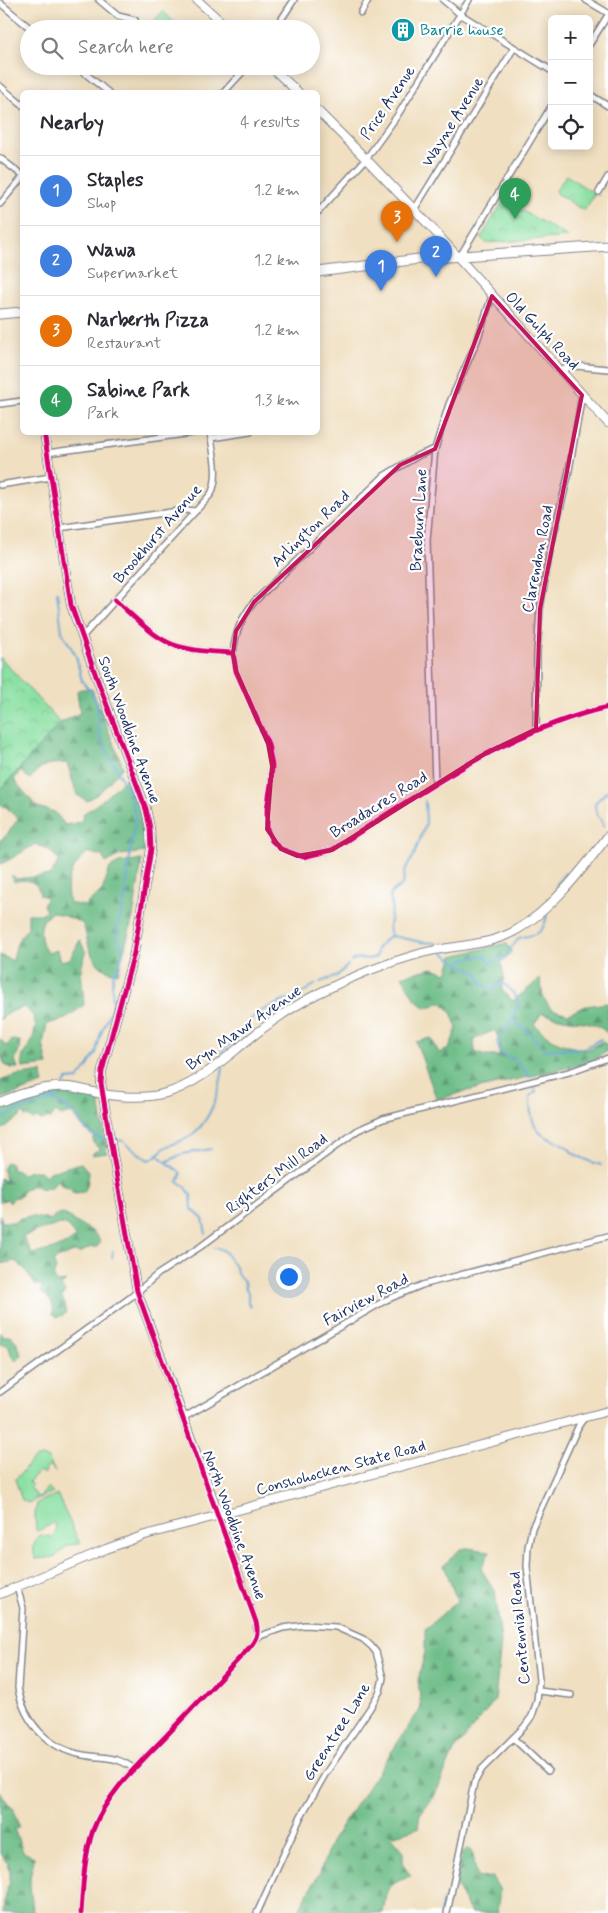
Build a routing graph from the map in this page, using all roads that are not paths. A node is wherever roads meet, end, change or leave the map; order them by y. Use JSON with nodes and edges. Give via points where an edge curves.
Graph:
{"nodes":[{"id":1,"x":99,"y":0,"type":"edge"},
{"id":2,"x":197,"y":0,"type":"edge"},
{"id":3,"x":294,"y":0,"type":"edge"},
{"id":4,"x":368,"y":0,"type":"edge"},
{"id":5,"x":443,"y":0,"type":"edge"},
{"id":6,"x":469,"y":0,"type":"edge"},
{"id":7,"x":586,"y":0,"type":"edge"},
{"id":8,"x":2,"y":3,"type":"edge"},
{"id":9,"x":361,"y":13,"type":"dead end"},
{"id":10,"x":460,"y":14,"type":"junction"},
{"id":11,"x":608,"y":14,"type":"edge"},
{"id":12,"x":21,"y":20,"type":"edge"},
{"id":13,"x":135,"y":20,"type":"dead end"},
{"id":14,"x":219,"y":20,"type":"edge"},
{"id":15,"x":281,"y":20,"type":"edge"},
{"id":16,"x":593,"y":38,"type":"edge"},
{"id":17,"x":514,"y":48,"type":"junction"},
{"id":18,"x":548,"y":69,"type":"edge"},
{"id":19,"x":87,"y":75,"type":"edge"},
{"id":20,"x":240,"y":75,"type":"edge"},
{"id":21,"x":280,"y":75,"type":"edge"},
{"id":22,"x":0,"y":86,"type":"edge"},
{"id":23,"x":106,"y":90,"type":"edge"},
{"id":24,"x":226,"y":90,"type":"edge"},
{"id":25,"x":296,"y":90,"type":"edge"},
{"id":26,"x":593,"y":97,"type":"edge"},
{"id":27,"x":20,"y":103,"type":"edge"},
{"id":28,"x":608,"y":106,"type":"edge"},
{"id":29,"x":548,"y":111,"type":"edge"},
{"id":30,"x":320,"y":113,"type":"edge"},
{"id":31,"x":0,"y":158,"type":"edge"},
{"id":32,"x":366,"y":159,"type":"junction"},
{"id":33,"x":20,"y":175,"type":"edge"},
{"id":34,"x":608,"y":177,"type":"edge"},
{"id":35,"x":20,"y":186,"type":"edge"},
{"id":36,"x":599,"y":192,"type":"dead end"},
{"id":37,"x":0,"y":204,"type":"edge"},
{"id":38,"x":320,"y":210,"type":"edge"},
{"id":39,"x":414,"y":210,"type":"junction"},
{"id":40,"x":608,"y":246,"type":"edge"},
{"id":41,"x":458,"y":256,"type":"junction"},
{"id":42,"x":320,"y":272,"type":"edge"},
{"id":43,"x":492,"y":296,"type":"junction"},
{"id":44,"x":20,"y":312,"type":"edge"},
{"id":45,"x":0,"y":314,"type":"edge"},
{"id":46,"x":608,"y":369,"type":"edge"},
{"id":47,"x":560,"y":370,"type":"junction"},
{"id":48,"x":582,"y":394,"type":"junction"},
{"id":49,"x":20,"y":401,"type":"edge"},
{"id":50,"x":0,"y":404,"type":"edge"},
{"id":51,"x":608,"y":423,"type":"edge"},
{"id":52,"x":44,"y":435,"type":"edge"},
{"id":53,"x":177,"y":435,"type":"edge"},
{"id":54,"x":210,"y":435,"type":"edge"},
{"id":55,"x":435,"y":449,"type":"junction"},
{"id":56,"x":47,"y":453,"type":"junction"},
{"id":57,"x":51,"y":477,"type":"junction"},
{"id":58,"x":0,"y":485,"type":"edge"},
{"id":59,"x":196,"y":511,"type":"junction"},
{"id":60,"x":59,"y":528,"type":"junction"},
{"id":61,"x":115,"y":600,"type":"junction"},
{"id":62,"x":82,"y":637,"type":"junction"},
{"id":63,"x":233,"y":652,"type":"junction"},
{"id":64,"x":608,"y":707,"type":"edge"},
{"id":65,"x":536,"y":729,"type":"junction"},
{"id":66,"x":435,"y":784,"type":"junction"},
{"id":67,"x":608,"y":836,"type":"edge"},
{"id":68,"x":608,"y":1058,"type":"edge"},
{"id":69,"x":103,"y":1094,"type":"junction"},
{"id":70,"x":0,"y":1102,"type":"edge"},
{"id":71,"x":608,"y":1236,"type":"edge"},
{"id":72,"x":137,"y":1291,"type":"junction"},
{"id":73,"x":0,"y":1392,"type":"edge"},
{"id":74,"x":608,"y":1410,"type":"edge"},
{"id":75,"x":585,"y":1416,"type":"junction"},
{"id":76,"x":182,"y":1418,"type":"junction"},
{"id":77,"x":219,"y":1515,"type":"junction"},
{"id":78,"x":17,"y":1587,"type":"junction"},
{"id":79,"x":0,"y":1594,"type":"edge"},
{"id":80,"x":257,"y":1637,"type":"junction"},
{"id":81,"x":539,"y":1690,"type":"junction"},
{"id":82,"x":571,"y":1695,"type":"dead end"},
{"id":83,"x":513,"y":1738,"type":"junction"},
{"id":84,"x":134,"y":1770,"type":"junction"},
{"id":85,"x":548,"y":1772,"type":"dead end"},
{"id":86,"x":82,"y":1913,"type":"edge"},
{"id":87,"x":257,"y":1913,"type":"edge"},
{"id":88,"x":447,"y":1913,"type":"edge"}],
"edges":[{"from":1,"to":13,"type":"street","via":[[118,16]]},
{"from":2,"to":14,"type":"street"},
{"from":3,"to":15,"type":"street"},
{"from":4,"to":9,"type":"street"},
{"from":5,"to":10,"type":"street"},
{"from":6,"to":10,"type":"street","name":"Price Avenue"},
{"from":7,"to":11,"type":"street"},
{"from":8,"to":12,"type":"street"},
{"from":10,"to":17,"type":"street"},
{"from":10,"to":32,"type":"street","name":"Price Avenue","via":[[397,116]]},
{"from":11,"to":16,"type":"street"},
{"from":17,"to":18,"type":"street"},
{"from":17,"to":39,"type":"street","name":"Wayne Avenue"},
{"from":19,"to":23,"type":"street"},
{"from":20,"to":24,"type":"street"},
{"from":21,"to":25,"type":"street"},
{"from":22,"to":27,"type":"street"},
{"from":26,"to":28,"type":"street"},
{"from":29,"to":41,"type":"street"},
{"from":30,"to":32,"type":"street","name":"Old Gulph Road"},
{"from":31,"to":33,"type":"street"},
{"from":32,"to":38,"type":"street","name":"Price Avenue"},
{"from":32,"to":39,"type":"street","name":"Old Gulph Road"},
{"from":34,"to":36,"type":"street"},
{"from":35,"to":37,"type":"street"},
{"from":39,"to":41,"type":"street","name":"Old Gulph Road"},
{"from":40,"to":41,"type":"main road"},
{"from":41,"to":42,"type":"main road"},
{"from":41,"to":43,"type":"street","name":"Old Gulph Road"},
{"from":43,"to":47,"type":"street","name":"Old Gulph Road"},
{"from":43,"to":55,"type":"street","name":"Braeburn Lane","via":[[449,404]]},
{"from":44,"to":45,"type":"main road"},
{"from":46,"to":47,"type":"street","via":[[576,366]]},
{"from":47,"to":48,"type":"street","name":"Old Gulph Road"},
{"from":48,"to":51,"type":"street","name":"Old Gulph Road"},
{"from":48,"to":65,"type":"street","name":"Clarendon Road","via":[[540,609]]},
{"from":49,"to":50,"type":"street"},
{"from":52,"to":56,"type":"street","name":"South Woodbine Avenue"},
{"from":53,"to":56,"type":"street"},
{"from":54,"to":59,"type":"street","name":"Brookhurst Avenue","via":[[215,486]]},
{"from":55,"to":63,"type":"street","name":"Arlington Road","via":[[419,454],[384,476],[254,602],[236,631]]},
{"from":55,"to":66,"type":"street","name":"Braeburn Lane","via":[[427,541]]},
{"from":56,"to":57,"type":"street","name":"South Woodbine Avenue"},
{"from":57,"to":58,"type":"street"},
{"from":57,"to":60,"type":"street","name":"South Woodbine Avenue"},
{"from":59,"to":60,"type":"street"},
{"from":59,"to":61,"type":"street","name":"Brookhurst Avenue"},
{"from":60,"to":62,"type":"street","name":"South Woodbine Avenue","via":[[71,605]]},
{"from":61,"to":62,"type":"street","name":"Brookhurst Avenue"},
{"from":61,"to":63,"type":"street","via":[[169,644],[208,652]]},
{"from":62,"to":69,"type":"street","name":"South Woodbine Avenue","via":[[146,809],[151,841],[134,953],[102,1071]]},
{"from":63,"to":66,"type":"street","name":"Broadacres Road","via":[[236,671],[268,744],[272,766],[267,829],[281,850],[303,857],[332,850]]},
{"from":64,"to":65,"type":"street","name":"Broadacres Road"},
{"from":65,"to":66,"type":"street","name":"Broadacres Road","via":[[486,753]]},
{"from":67,"to":69,"type":"street","name":"Bryn Mawr Avenue","via":[[581,872],[537,916],[512,932],[483,943],[423,953],[357,975],[317,994],[266,1026],[206,1072],[175,1091],[134,1097]]},
{"from":68,"to":72,"type":"street","name":"Righters Mill Road","via":[[569,1072],[383,1119],[361,1128]]},
{"from":69,"to":70,"type":"street","name":"Bryn Mawr Avenue","via":[[59,1087],[21,1094]]},
{"from":69,"to":72,"type":"street","name":"North Woodbine Avenue"},
{"from":71,"to":76,"type":"street","name":"Fairview Road","via":[[404,1291]]},
{"from":72,"to":73,"type":"street","name":"Righters Mill Road"},
{"from":72,"to":76,"type":"street","name":"North Woodbine Avenue"},
{"from":74,"to":75,"type":"street","name":"Conshohocken State Road"},
{"from":75,"to":77,"type":"street","name":"Conshohocken State Road"},
{"from":75,"to":81,"type":"street","name":"Centennial Road","via":[[535,1520],[529,1542],[527,1566]]},
{"from":76,"to":77,"type":"street","name":"North Woodbine Avenue"},
{"from":77,"to":78,"type":"street","name":"Conshohocken State Road","via":[[129,1540]]},
{"from":77,"to":80,"type":"street","name":"North Woodbine Avenue","via":[[256,1622]]},
{"from":78,"to":79,"type":"street","name":"Conshohocken State Road"},
{"from":78,"to":84,"type":"street","via":[[23,1608],[18,1688],[29,1719],[43,1736],[60,1748],[85,1756],[119,1759]]},
{"from":80,"to":84,"type":"street"},
{"from":80,"to":87,"type":"street","name":"Greentree Lane","via":[[305,1625],[336,1627],[371,1646],[376,1652],[383,1678],[370,1708],[301,1816]]},
{"from":81,"to":82,"type":"street"},
{"from":81,"to":83,"type":"street","name":"Centennial Road","via":[[535,1710]]},
{"from":83,"to":85,"type":"street"},
{"from":83,"to":88,"type":"street","name":"Centennial Road","via":[[482,1769],[474,1783]]},
{"from":84,"to":86,"type":"street","via":[[111,1797],[94,1829],[85,1862]]}]}
